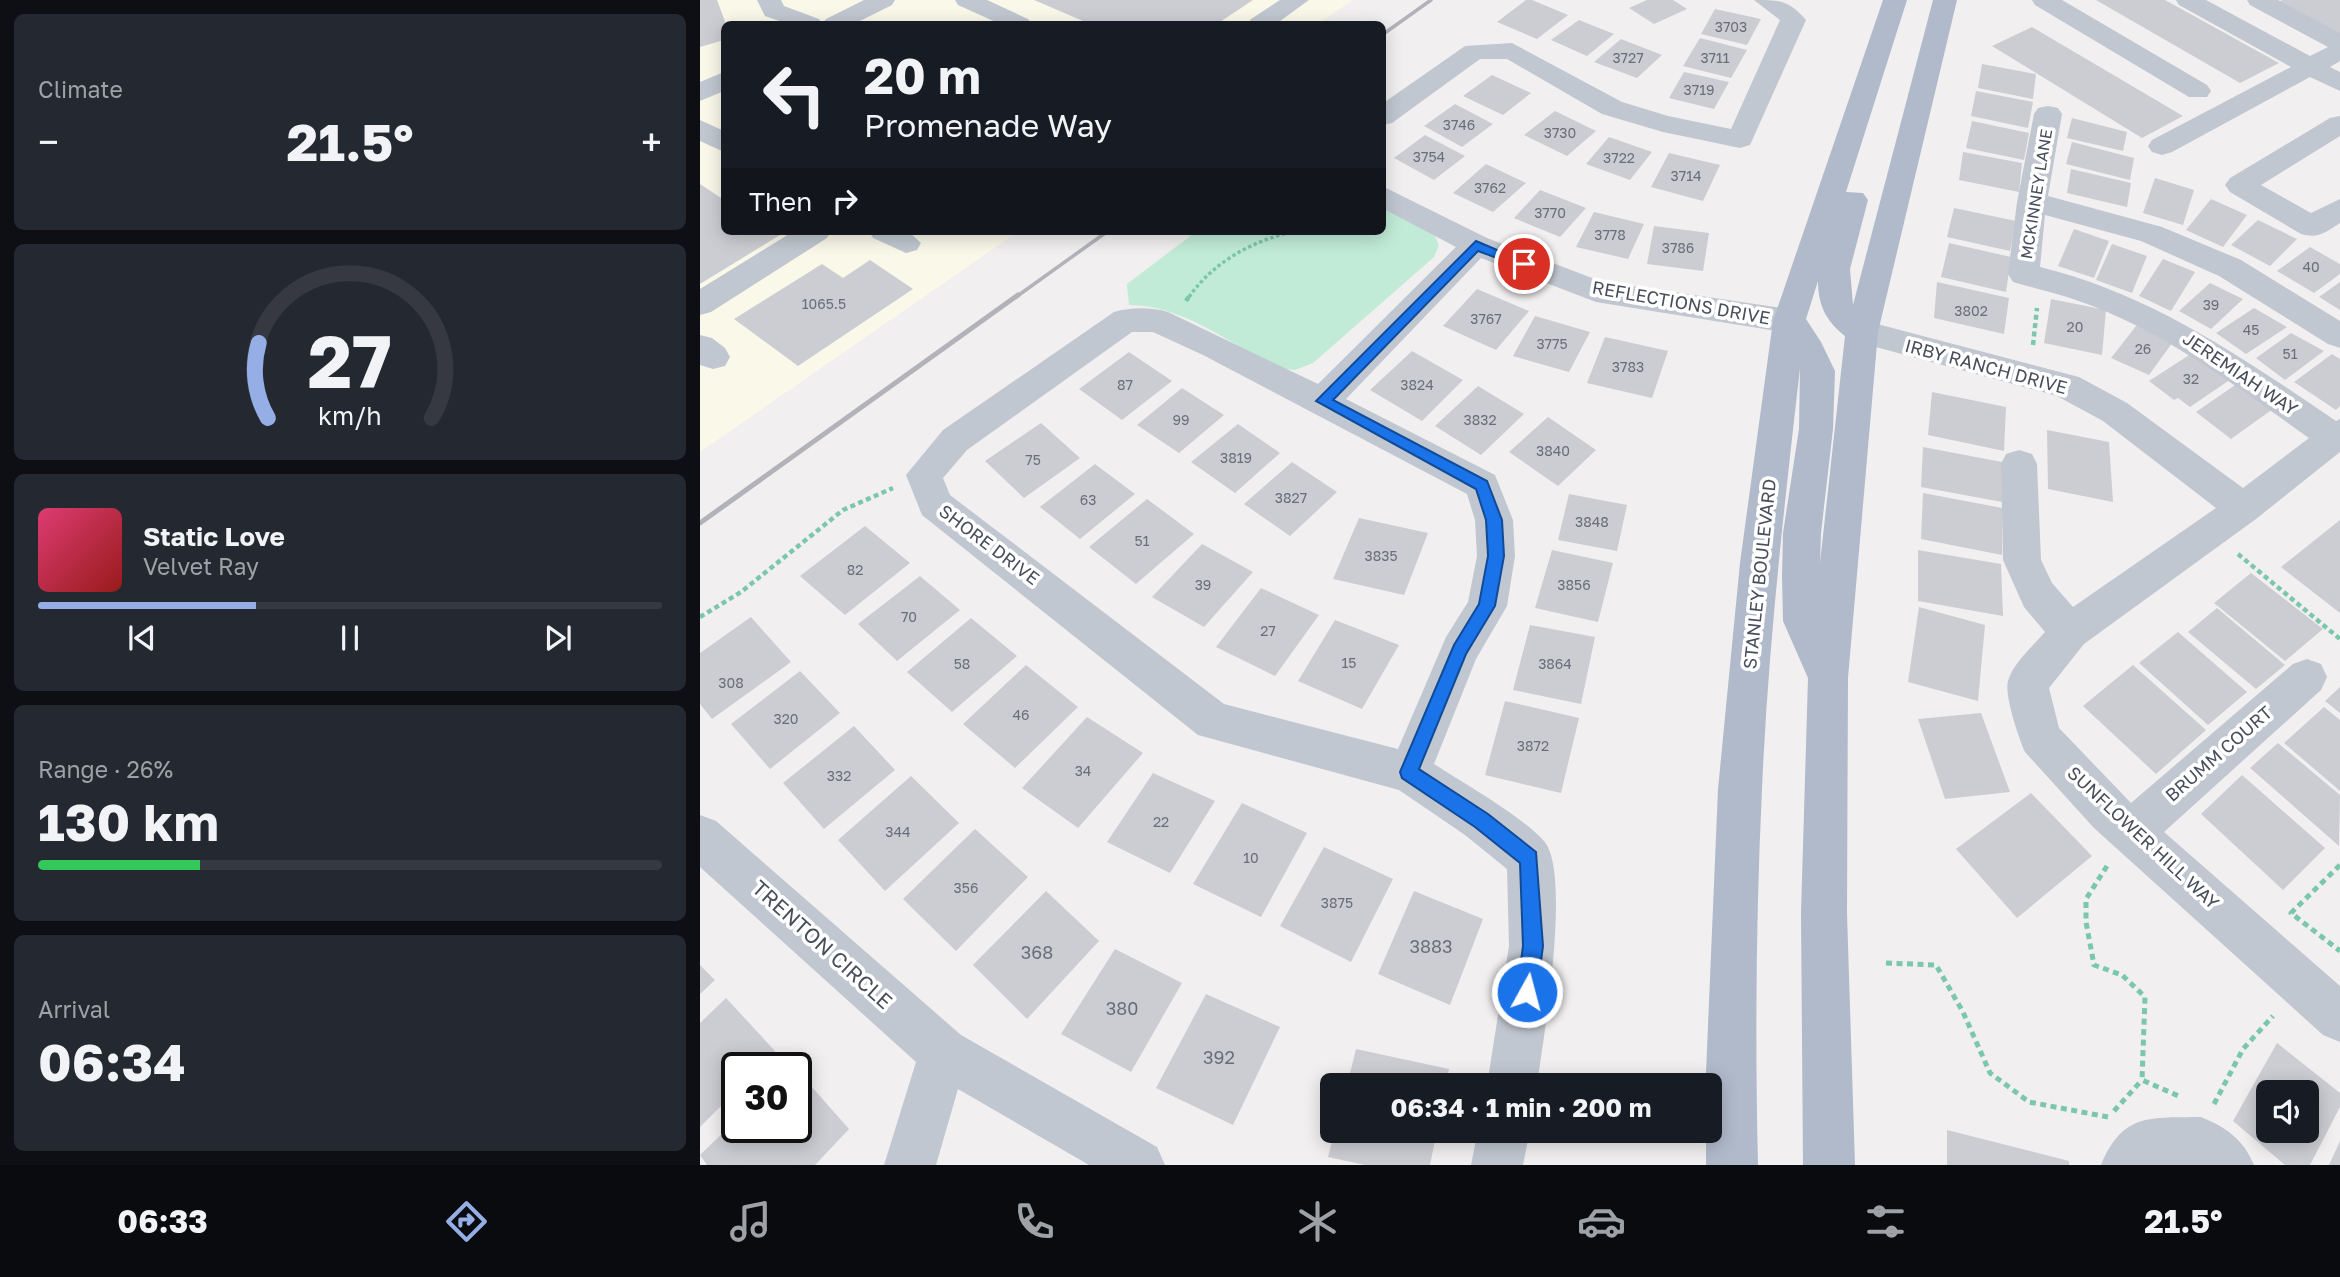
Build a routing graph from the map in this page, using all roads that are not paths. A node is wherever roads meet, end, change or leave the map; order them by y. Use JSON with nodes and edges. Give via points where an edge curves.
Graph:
{"nodes":[{"id":1,"x":769,"y":0,"type":"edge"},
{"id":2,"x":883,"y":0,"type":"edge"},
{"id":3,"x":967,"y":0,"type":"edge"},
{"id":4,"x":1297,"y":0,"type":"edge"},
{"id":5,"x":1766,"y":0,"type":"edge"},
{"id":6,"x":1895,"y":0,"type":"edge"},
{"id":7,"x":1945,"y":0,"type":"edge"},
{"id":8,"x":2044,"y":0,"type":"edge"},
{"id":9,"x":2188,"y":0,"type":"edge"},
{"id":10,"x":2259,"y":0,"type":"edge"},
{"id":11,"x":858,"y":13,"type":"junction"},
{"id":12,"x":802,"y":21,"type":"edge"},
{"id":13,"x":841,"y":21,"type":"edge"},
{"id":14,"x":875,"y":21,"type":"edge"},
{"id":15,"x":1012,"y":21,"type":"edge"},
{"id":16,"x":1265,"y":21,"type":"edge"},
{"id":17,"x":2340,"y":43,"type":"edge"},
{"id":18,"x":2340,"y":51,"type":"edge"},
{"id":19,"x":2311,"y":68,"type":"junction"},
{"id":20,"x":721,"y":82,"type":"edge"},
{"id":21,"x":2340,"y":83,"type":"edge"},
{"id":22,"x":2197,"y":91,"type":"dead end"},
{"id":23,"x":700,"y":93,"type":"edge"},
{"id":24,"x":1861,"y":99,"type":"junction"},
{"id":25,"x":1386,"y":114,"type":"edge"},
{"id":26,"x":2049,"y":114,"type":"dead end"},
{"id":27,"x":2340,"y":124,"type":"edge"},
{"id":28,"x":700,"y":129,"type":"edge"},
{"id":29,"x":721,"y":141,"type":"edge"},
{"id":30,"x":2162,"y":146,"type":"dead end"},
{"id":31,"x":1386,"y":197,"type":"edge"},
{"id":32,"x":2032,"y":202,"type":"junction"},
{"id":33,"x":2340,"y":209,"type":"edge"},
{"id":34,"x":810,"y":235,"type":"edge"},
{"id":35,"x":1476,"y":246,"type":"junction"},
{"id":36,"x":2033,"y":275,"type":"joint"},
{"id":37,"x":700,"y":304,"type":"edge"},
{"id":38,"x":1790,"y":321,"type":"junction"},
{"id":39,"x":1862,"y":332,"type":"junction"},
{"id":40,"x":2340,"y":336,"type":"edge"},
{"id":41,"x":1323,"y":401,"type":"junction"},
{"id":42,"x":2337,"y":435,"type":"edge"},
{"id":43,"x":2019,"y":464,"type":"dead end"},
{"id":44,"x":2243,"y":508,"type":"junction"},
{"id":45,"x":2070,"y":632,"type":"junction"},
{"id":46,"x":2307,"y":677,"type":"dead end"},
{"id":47,"x":1828,"y":678,"type":"junction"},
{"id":48,"x":1409,"y":772,"type":"junction"},
{"id":49,"x":2132,"y":832,"type":"junction"},
{"id":50,"x":700,"y":836,"type":"edge"},
{"id":51,"x":2340,"y":1018,"type":"edge"},
{"id":52,"x":943,"y":1052,"type":"junction"},
{"id":53,"x":1514,"y":1073,"type":"edge"},
{"id":54,"x":1501,"y":1143,"type":"edge"},
{"id":55,"x":910,"y":1165,"type":"edge"},
{"id":56,"x":1139,"y":1165,"type":"edge"},
{"id":57,"x":1497,"y":1165,"type":"edge"},
{"id":58,"x":1732,"y":1165,"type":"edge"},
{"id":59,"x":1829,"y":1165,"type":"edge"},
{"id":60,"x":2127,"y":1165,"type":"edge"},
{"id":61,"x":2228,"y":1165,"type":"edge"}],
"edges":[{"from":1,"to":12,"type":"street","via":[[774,11]]},
{"from":2,"to":11,"type":"street"},
{"from":3,"to":15,"type":"street"},
{"from":4,"to":16,"type":"street"},
{"from":5,"to":25,"type":"street","via":[[1787,11],[1793,20],[1740,139],[1663,124],[1612,108],[1512,51],[1474,51]]},
{"from":6,"to":24,"type":"main road","name":"STANLEY BOULEVARD"},
{"from":7,"to":39,"type":"main road"},
{"from":8,"to":22,"type":"street"},
{"from":9,"to":19,"type":"street"},
{"from":10,"to":17,"type":"street"},
{"from":11,"to":13,"type":"street"},
{"from":11,"to":14,"type":"street"},
{"from":18,"to":19,"type":"street"},
{"from":19,"to":21,"type":"street"},
{"from":19,"to":30,"type":"street"},
{"from":20,"to":23,"type":"street"},
{"from":24,"to":38,"type":"main road","name":"STANLEY BOULEVARD"},
{"from":24,"to":39,"type":"main road","via":[[1866,123],[1862,164],[1834,292],[1839,311]]},
{"from":26,"to":32,"type":"street","name":"MCKINNEY LANE"},
{"from":27,"to":33,"type":"street","via":[[2240,185],[2312,228]]},
{"from":28,"to":29,"type":"street"},
{"from":31,"to":35,"type":"street","name":"REFLECTIONS DRIVE"},
{"from":32,"to":36,"type":"street","name":"MCKINNEY LANE"},
{"from":32,"to":40,"type":"street","via":[[2151,234],[2230,268]]},
{"from":34,"to":37,"type":"street"},
{"from":35,"to":38,"type":"street","name":"REFLECTIONS DRIVE","via":[[1596,291]]},
{"from":35,"to":41,"type":"street"},
{"from":36,"to":42,"type":"street","name":"JEREMIAH WAY","via":[[2184,335]]},
{"from":38,"to":47,"type":"main road","via":[[1818,370],[1801,576],[1803,621]]},
{"from":38,"to":58,"type":"main road","name":"STANLEY BOULEVARD","via":[[1759,563],[1740,789]]},
{"from":39,"to":44,"type":"street","name":"IRBY RANCH DRIVE","via":[[2067,386],[2115,412]]},
{"from":39,"to":47,"type":"main road"},
{"from":41,"to":48,"type":"street","via":[[1482,485],[1494,520],[1496,556],[1487,606],[1460,650]]},
{"from":41,"to":48,"type":"street","name":"SHORE DRIVE","via":[[1157,320],[1125,320],[955,440],[924,475],[935,504],[1213,720]]},
{"from":42,"to":44,"type":"street","name":"SUNFLOWER HILL WAY"},
{"from":43,"to":45,"type":"street","via":[[2022,560],[2038,595]]},
{"from":44,"to":45,"type":"street","name":"SUNFLOWER HILL WAY"},
{"from":45,"to":49,"type":"street","name":"SUNFLOWER HILL WAY","via":[[2027,684],[2040,738]]},
{"from":46,"to":49,"type":"street","name":"BRUMM COURT"},
{"from":47,"to":59,"type":"main road","via":[[1824,914]]},
{"from":48,"to":53,"type":"street","name":"SHORE DRIVE","via":[[1529,858],[1533,946]]},
{"from":49,"to":51,"type":"street","name":"SUNFLOWER HILL WAY"},
{"from":50,"to":52,"type":"street","name":"TRENTON CIRCLE"},
{"from":52,"to":55,"type":"street"},
{"from":52,"to":56,"type":"street","name":"TRENTON CIRCLE"},
{"from":54,"to":57,"type":"street"},
{"from":60,"to":61,"type":"street","via":[[2145,1144],[2201,1143]]}]}
